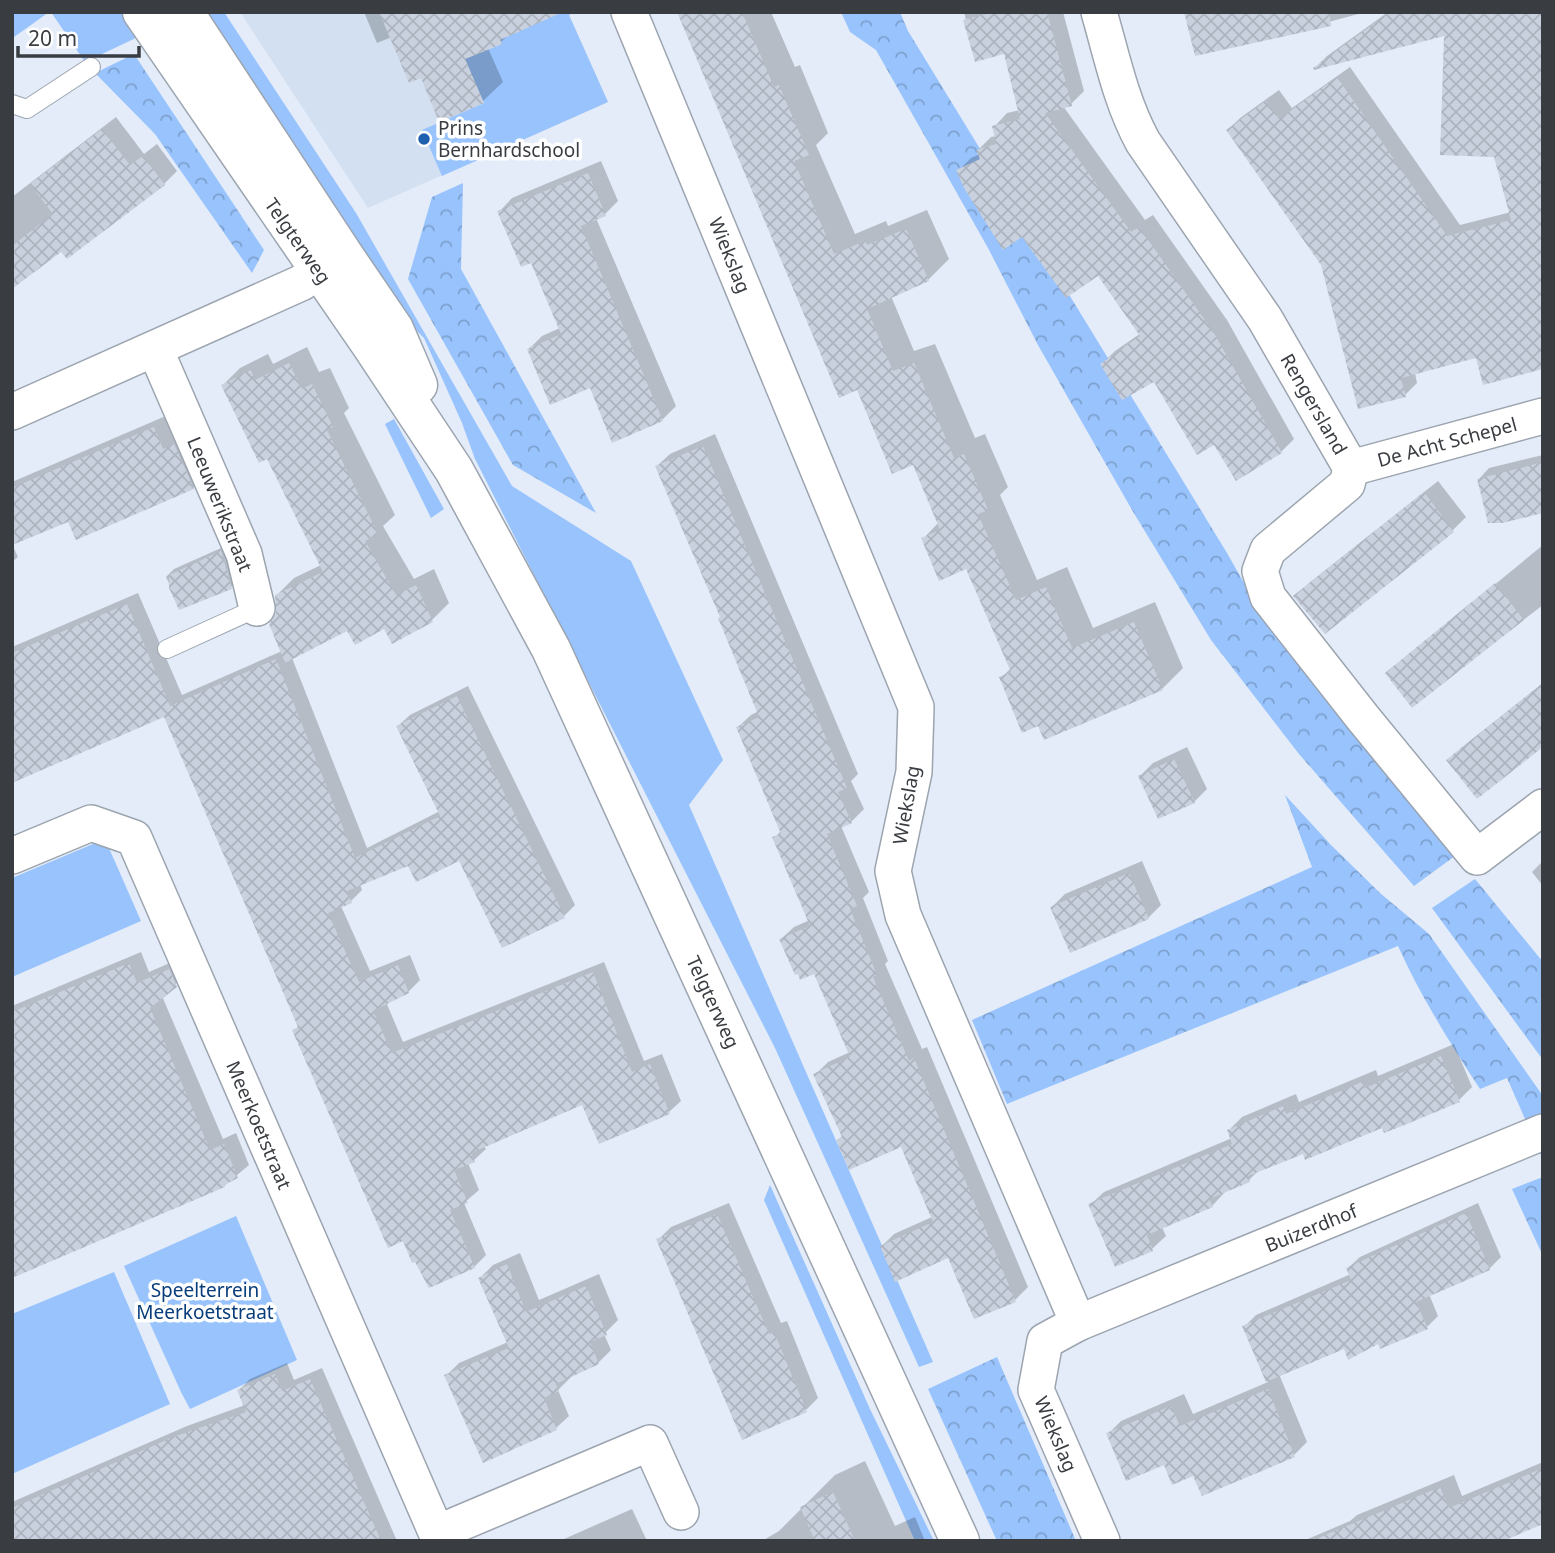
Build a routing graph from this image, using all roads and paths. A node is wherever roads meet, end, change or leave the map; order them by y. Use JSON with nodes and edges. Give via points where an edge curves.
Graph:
{"nodes":[{"id":1,"x":142,"y":12,"type":"edge"},
{"id":2,"x":184,"y":12,"type":"edge"},
{"id":3,"x":629,"y":12,"type":"edge"},
{"id":4,"x":1099,"y":12,"type":"edge"},
{"id":5,"x":91,"y":67,"type":"dead end"},
{"id":6,"x":12,"y":104,"type":"edge"},
{"id":7,"x":330,"y":263,"type":"junction"},
{"id":8,"x":155,"y":349,"type":"junction"},
{"id":9,"x":12,"y":412,"type":"edge"},
{"id":10,"x":1543,"y":416,"type":"edge"},
{"id":11,"x":1351,"y":468,"type":"junction"},
{"id":12,"x":257,"y":608,"type":"joint"},
{"id":13,"x":166,"y":649,"type":"dead end"},
{"id":14,"x":1543,"y":807,"type":"edge"},
{"id":15,"x":12,"y":856,"type":"edge"},
{"id":16,"x":1543,"y":1132,"type":"edge"},
{"id":17,"x":1078,"y":1323,"type":"junction"},
{"id":18,"x":681,"y":1512,"type":"dead end"},
{"id":19,"x":438,"y":1537,"type":"edge"},
{"id":20,"x":960,"y":1541,"type":"edge"},
{"id":21,"x":1102,"y":1541,"type":"edge"}],
"edges":[{"from":1,"to":7,"type":"street","name":"Telgterweg"},
{"from":2,"to":7,"type":"street","name":"Telgterweg"},
{"from":3,"to":17,"type":"street","name":"Wiekslag","via":[[916,707],[914,772],[893,871],[903,915]]},
{"from":4,"to":11,"type":"street","name":"Rengersland","via":[[1131,120],[1143,142],[1265,318]]},
{"from":5,"to":6,"type":"lane","via":[[27,109]]},
{"from":7,"to":8,"type":"street","via":[[301,283]]},
{"from":7,"to":20,"type":"street","name":"Telgterweg","via":[[394,329],[454,470],[551,649]]},
{"from":8,"to":9,"type":"street"},
{"from":8,"to":12,"type":"street","name":"Leeuwerikstraat","via":[[244,554]]},
{"from":10,"to":11,"type":"street","name":"De Acht Schepel"},
{"from":11,"to":14,"type":"street","name":"Rengersland","via":[[1347,484],[1268,550],[1260,571],[1268,597],[1477,857]]},
{"from":12,"to":13,"type":"lane","name":"Leeuwerikstraat"},
{"from":15,"to":19,"type":"street","name":"Meerkoetstraat","via":[[91,823],[134,838]]},
{"from":16,"to":17,"type":"street","name":"Buizerdhof"},
{"from":17,"to":21,"type":"street","name":"Wiekslag","via":[[1045,1340],[1036,1390]]},
{"from":18,"to":19,"type":"street","name":"Meerkoetstraat","via":[[650,1443]]}]}
